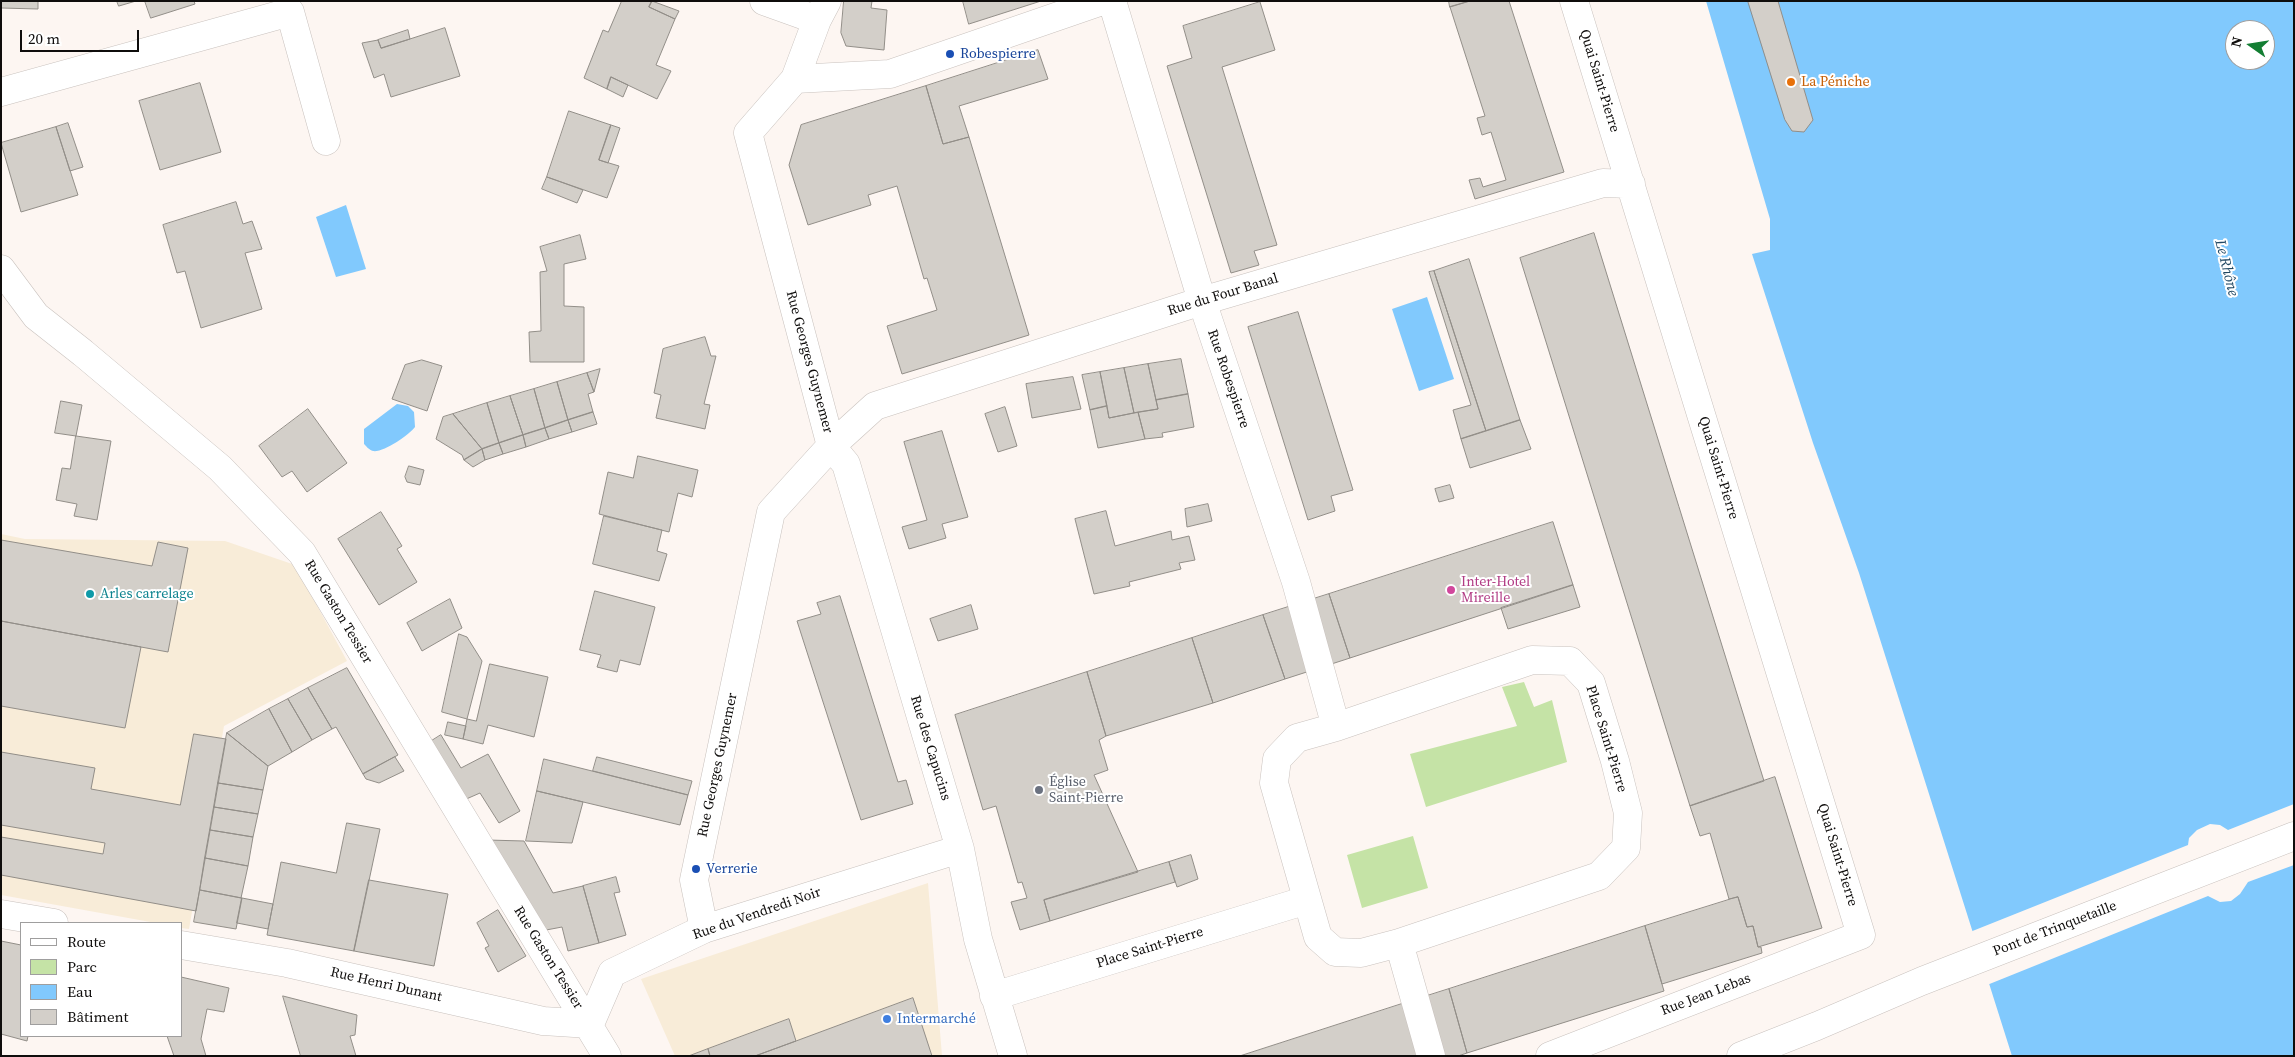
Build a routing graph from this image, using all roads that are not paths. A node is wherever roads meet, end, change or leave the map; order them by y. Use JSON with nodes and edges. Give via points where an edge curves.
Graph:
{"nodes":[{"id":1,"x":764,"y":1,"type":"edge"},
{"id":2,"x":1102,"y":1,"type":"edge"},
{"id":3,"x":1112,"y":1,"type":"edge"},
{"id":4,"x":1574,"y":1,"type":"edge"},
{"id":5,"x":822,"y":11,"type":"edge"},
{"id":6,"x":796,"y":79,"type":"junction"},
{"id":7,"x":1,"y":92,"type":"edge"},
{"id":8,"x":326,"y":141,"type":"dead end"},
{"id":9,"x":1631,"y":184,"type":"junction"},
{"id":10,"x":1,"y":269,"type":"edge"},
{"id":11,"x":1202,"y":301,"type":"junction"},
{"id":12,"x":831,"y":446,"type":"junction"},
{"id":13,"x":1336,"y":727,"type":"junction"},
{"id":14,"x":2294,"y":836,"type":"edge"},
{"id":15,"x":960,"y":849,"type":"junction"},
{"id":16,"x":1307,"y":900,"type":"junction"},
{"id":17,"x":1,"y":914,"type":"edge"},
{"id":18,"x":48,"y":922,"type":"edge"},
{"id":19,"x":704,"y":929,"type":"junction"},
{"id":20,"x":1861,"y":935,"type":"joint"},
{"id":21,"x":1399,"y":943,"type":"junction"},
{"id":22,"x":182,"y":945,"type":"edge"},
{"id":23,"x":994,"y":996,"type":"junction"},
{"id":24,"x":590,"y":1024,"type":"junction"},
{"id":25,"x":607,"y":1056,"type":"edge"},
{"id":26,"x":1014,"y":1056,"type":"edge"},
{"id":27,"x":1431,"y":1056,"type":"edge"},
{"id":28,"x":1550,"y":1056,"type":"edge"},
{"id":29,"x":1741,"y":1056,"type":"edge"}],
"edges":[{"from":1,"to":5,"type":"street"},
{"from":2,"to":6,"type":"street","via":[[890,74]]},
{"from":3,"to":11,"type":"street","name":"Rue Robespierre"},
{"from":4,"to":9,"type":"street","name":"Quai Saint-Pierre"},
{"from":5,"to":6,"type":"street","name":"Rue Georges Guynemer"},
{"from":6,"to":12,"type":"street","name":"Rue Georges Guynemer","via":[[748,133]]},
{"from":7,"to":8,"type":"street","via":[[290,12]]},
{"from":9,"to":11,"type":"street","name":"Rue du Four Banal","via":[[1603,183]]},
{"from":9,"to":20,"type":"street","name":"Quai Saint-Pierre"},
{"from":10,"to":24,"type":"street","name":"Rue Gaston Tessier","via":[[36,316],[220,468],[302,553]]},
{"from":11,"to":12,"type":"street","name":"Rue du Four Banal","via":[[874,406]]},
{"from":11,"to":13,"type":"street","name":"Rue Robespierre","via":[[1296,582]]},
{"from":12,"to":15,"type":"street","name":"Rue des Capucins","via":[[846,464]]},
{"from":12,"to":19,"type":"street","name":"Rue Georges Guynemer","via":[[772,512],[694,880]]},
{"from":13,"to":16,"type":"street","name":"Place Saint-Pierre","via":[[1296,738],[1277,759],[1274,784]]},
{"from":13,"to":21,"type":"street","name":"Place Saint-Pierre","via":[[1532,660],[1570,661],[1591,682],[1615,762],[1628,813],[1626,848],[1599,876]]},
{"from":14,"to":29,"type":"street","name":"Pont de Trinquetaille","via":[[1922,981]]},
{"from":15,"to":19,"type":"street","name":"Rue du Vendredi Noir"},
{"from":15,"to":23,"type":"street","name":"Rue des Capucins","via":[[978,939]]},
{"from":16,"to":21,"type":"street","name":"Place Saint-Pierre","via":[[1318,937],[1335,952],[1361,953]]},
{"from":16,"to":23,"type":"street","name":"Place Saint-Pierre"},
{"from":17,"to":18,"type":"street"},
{"from":19,"to":24,"type":"street","name":"Rue du Vendredi Noir","via":[[612,974]]},
{"from":20,"to":28,"type":"street","name":"Rue Jean Lebas"},
{"from":21,"to":27,"type":"street"},
{"from":22,"to":24,"type":"street","name":"Rue Henri Dunant","via":[[287,963],[544,1021]]},
{"from":23,"to":26,"type":"street","name":"Rue des Capucins"},
{"from":24,"to":25,"type":"street","name":"Rue Gaston Tessier"}]}
